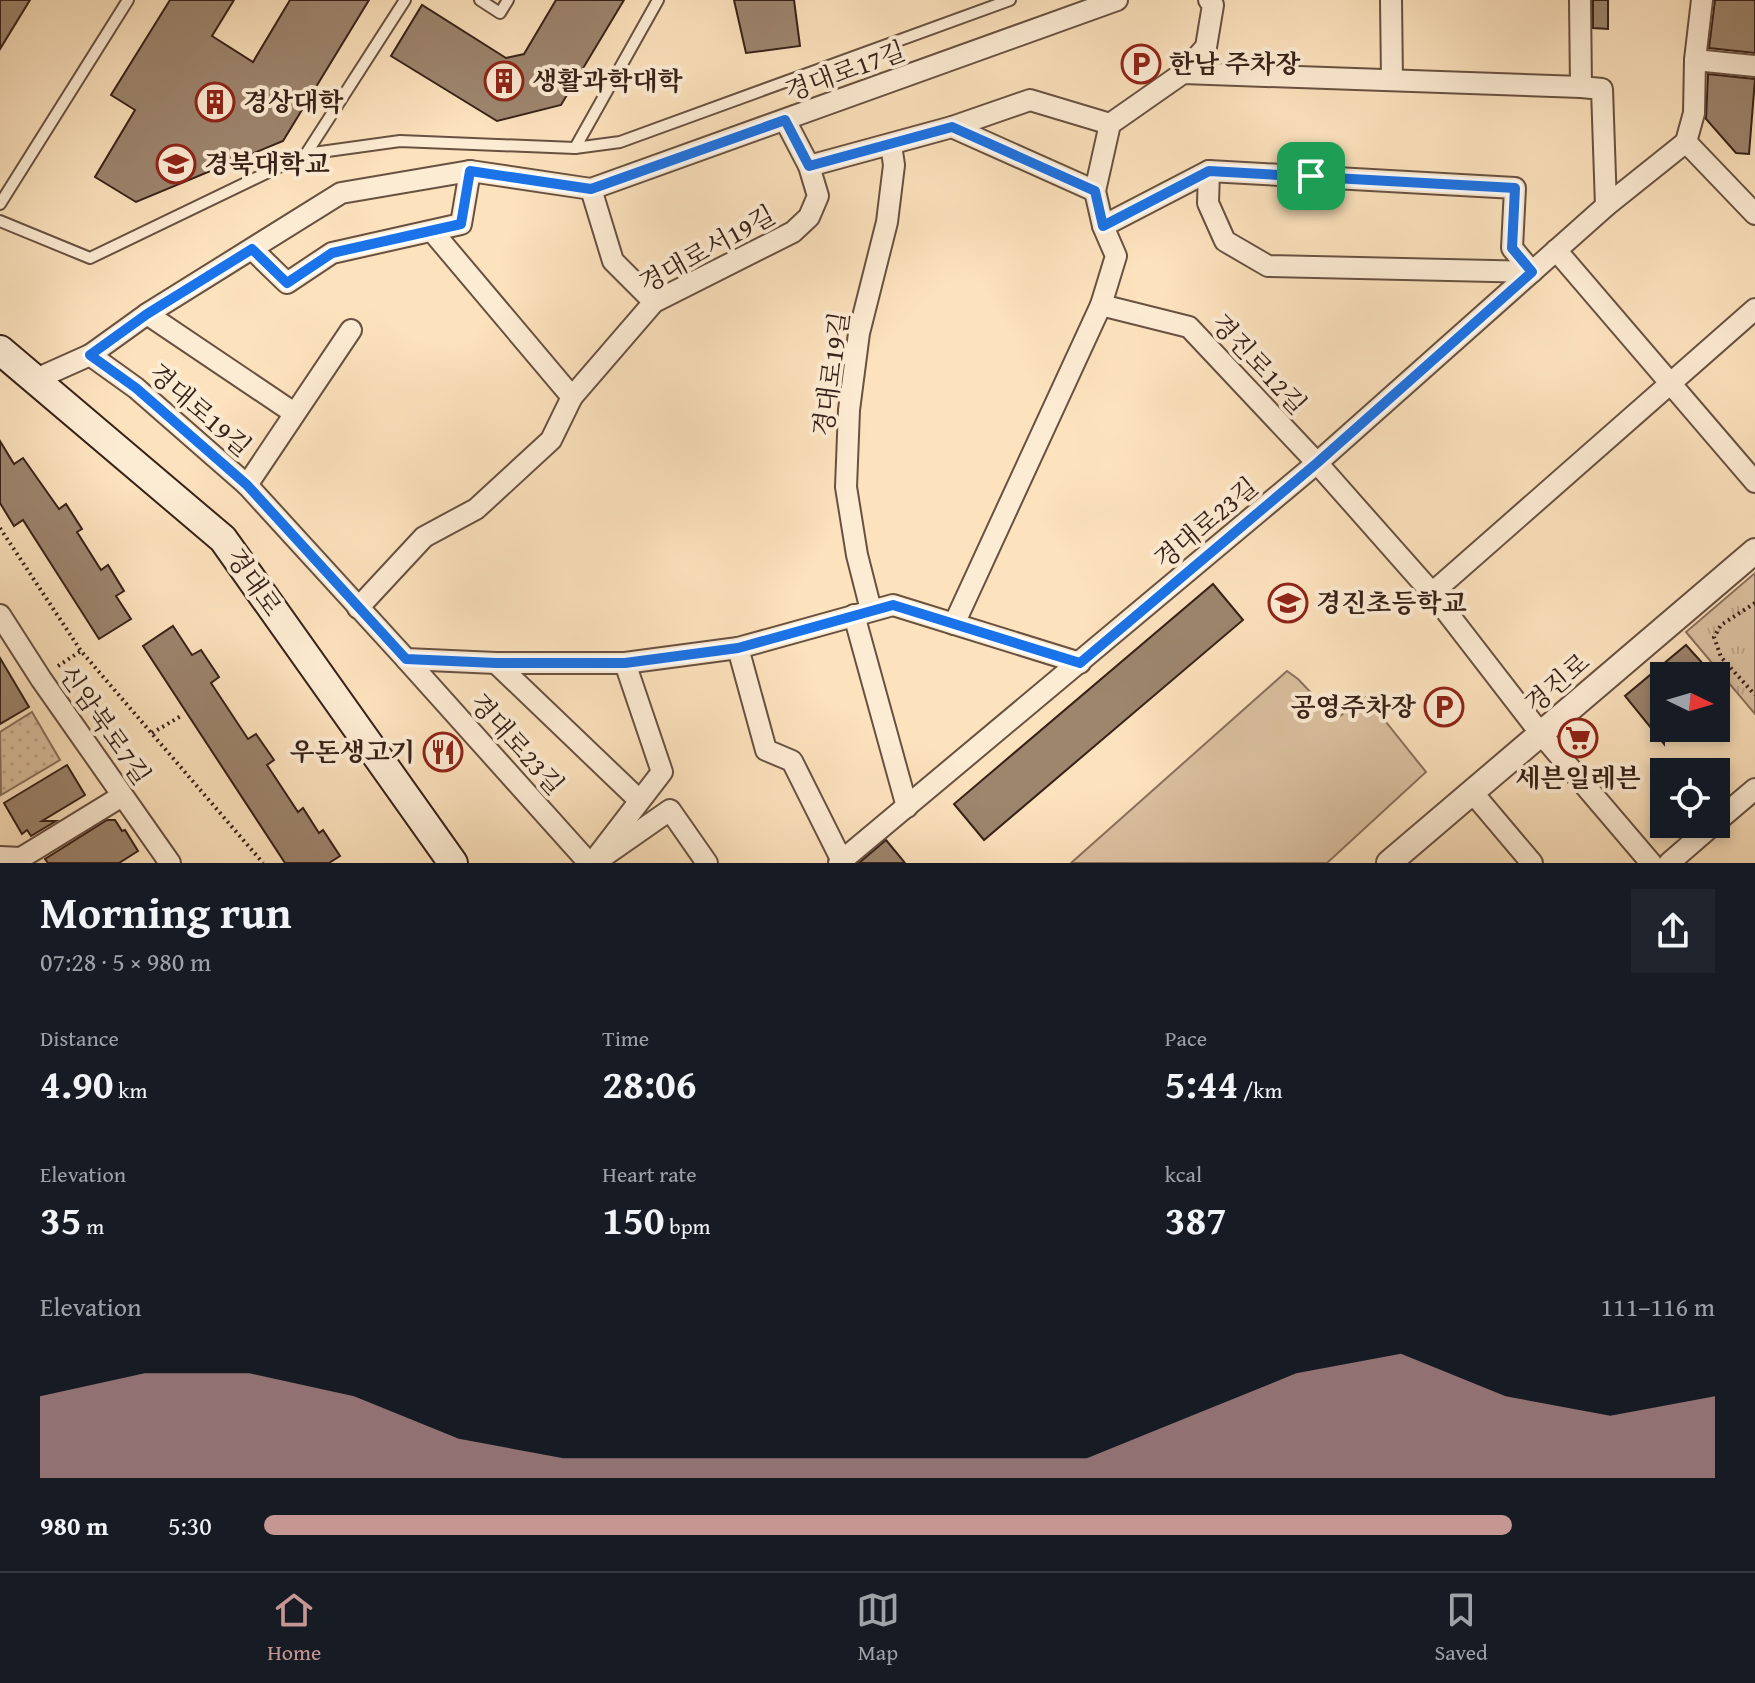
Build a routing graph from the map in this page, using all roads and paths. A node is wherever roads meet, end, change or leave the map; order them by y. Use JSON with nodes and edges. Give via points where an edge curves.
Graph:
{"nodes":[{"id":1,"x":128,"y":0,"type":"edge"},
{"id":2,"x":405,"y":0,"type":"edge"},
{"id":3,"x":480,"y":0,"type":"edge"},
{"id":4,"x":508,"y":0,"type":"edge"},
{"id":5,"x":658,"y":0,"type":"edge"},
{"id":6,"x":1010,"y":0,"type":"edge"},
{"id":7,"x":1117,"y":0,"type":"edge"},
{"id":8,"x":1209,"y":0,"type":"edge"},
{"id":9,"x":1391,"y":0,"type":"edge"},
{"id":10,"x":1580,"y":0,"type":"edge"},
{"id":11,"x":1702,"y":0,"type":"edge"},
{"id":12,"x":1695,"y":60,"type":"junction"},
{"id":13,"x":1755,"y":66,"type":"edge"},
{"id":14,"x":1183,"y":73,"type":"junction"},
{"id":15,"x":1392,"y":80,"type":"junction"},
{"id":16,"x":1581,"y":87,"type":"junction"},
{"id":17,"x":785,"y":120,"type":"junction"},
{"id":18,"x":1110,"y":124,"type":"junction"},
{"id":19,"x":952,"y":127,"type":"junction"},
{"id":20,"x":1686,"y":142,"type":"junction"},
{"id":21,"x":891,"y":145,"type":"junction"},
{"id":22,"x":575,"y":148,"type":"junction"},
{"id":23,"x":306,"y":154,"type":"junction"},
{"id":24,"x":809,"y":166,"type":"junction"},
{"id":25,"x":470,"y":171,"type":"junction"},
{"id":26,"x":1209,"y":171,"type":"junction"},
{"id":27,"x":1730,"y":187,"type":"junction"},
{"id":28,"x":591,"y":189,"type":"junction"},
{"id":29,"x":1755,"y":190,"type":"edge"},
{"id":30,"x":1095,"y":191,"type":"junction"},
{"id":31,"x":0,"y":204,"type":"edge"},
{"id":32,"x":1606,"y":206,"type":"junction"},
{"id":33,"x":1755,"y":214,"type":"edge"},
{"id":34,"x":0,"y":221,"type":"edge"},
{"id":35,"x":1103,"y":226,"type":"junction"},
{"id":36,"x":432,"y":231,"type":"junction"},
{"id":37,"x":252,"y":249,"type":"junction"},
{"id":38,"x":1556,"y":250,"type":"junction"},
{"id":39,"x":1532,"y":272,"type":"junction"},
{"id":40,"x":654,"y":302,"type":"junction"},
{"id":41,"x":1101,"y":305,"type":"junction"},
{"id":42,"x":1755,"y":309,"type":"edge"},
{"id":43,"x":147,"y":314,"type":"junction"},
{"id":44,"x":351,"y":330,"type":"dead end"},
{"id":45,"x":0,"y":350,"type":"edge"},
{"id":46,"x":90,"y":355,"type":"junction"},
{"id":47,"x":34,"y":380,"type":"junction"},
{"id":48,"x":1670,"y":384,"type":"junction"},
{"id":49,"x":572,"y":397,"type":"junction"},
{"id":50,"x":294,"y":413,"type":"junction"},
{"id":51,"x":1317,"y":463,"type":"junction"},
{"id":52,"x":1755,"y":482,"type":"edge"},
{"id":53,"x":247,"y":485,"type":"junction"},
{"id":54,"x":0,"y":528,"type":"edge"},
{"id":55,"x":1755,"y":551,"type":"edge"},
{"id":56,"x":1432,"y":593,"type":"junction"},
{"id":57,"x":1755,"y":603,"type":"edge"},
{"id":58,"x":358,"y":608,"type":"junction"},
{"id":59,"x":862,"y":612,"type":"junction"},
{"id":60,"x":0,"y":615,"type":"edge"},
{"id":61,"x":954,"y":624,"type":"junction"},
{"id":62,"x":738,"y":648,"type":"junction"},
{"id":63,"x":81,"y":651,"type":"junction"},
{"id":64,"x":406,"y":659,"type":"junction"},
{"id":65,"x":496,"y":663,"type":"junction"},
{"id":66,"x":625,"y":663,"type":"junction"},
{"id":67,"x":1080,"y":663,"type":"junction"},
{"id":68,"x":49,"y":672,"type":"dead end"},
{"id":69,"x":1755,"y":695,"type":"edge"},
{"id":70,"x":181,"y":716,"type":"dead end"},
{"id":71,"x":152,"y":733,"type":"junction"},
{"id":72,"x":1541,"y":734,"type":"junction"},
{"id":73,"x":1755,"y":789,"type":"edge"},
{"id":74,"x":1472,"y":792,"type":"junction"},
{"id":75,"x":122,"y":796,"type":"junction"},
{"id":76,"x":639,"y":800,"type":"junction"},
{"id":77,"x":907,"y":807,"type":"junction"},
{"id":78,"x":1730,"y":810,"type":"edge"},
{"id":79,"x":1698,"y":838,"type":"edge"},
{"id":80,"x":0,"y":857,"type":"edge"},
{"id":81,"x":1396,"y":861,"type":"edge"},
{"id":82,"x":840,"y":862,"type":"edge"},
{"id":83,"x":170,"y":863,"type":"edge"},
{"id":84,"x":263,"y":863,"type":"edge"},
{"id":85,"x":453,"y":863,"type":"edge"},
{"id":86,"x":592,"y":863,"type":"edge"},
{"id":87,"x":707,"y":863,"type":"edge"},
{"id":88,"x":1532,"y":863,"type":"edge"},
{"id":89,"x":1651,"y":863,"type":"edge"},
{"id":90,"x":1669,"y":863,"type":"edge"}],
"edges":[{"from":1,"to":31,"type":"lane"},
{"from":2,"to":23,"type":"lane"},
{"from":3,"to":4,"type":"lane","via":[[500,13]]},
{"from":5,"to":22,"type":"lane"},
{"from":6,"to":22,"type":"lane","via":[[620,142]]},
{"from":7,"to":17,"type":"street","name":"경대로17길"},
{"from":8,"to":14,"type":"street","via":[[1213,5],[1206,47]]},
{"from":9,"to":15,"type":"street"},
{"from":10,"to":16,"type":"street"},
{"from":11,"to":12,"type":"street"},
{"from":12,"to":13,"type":"street"},
{"from":12,"to":20,"type":"street","via":[[1694,113]]},
{"from":14,"to":15,"type":"street"},
{"from":14,"to":18,"type":"street"},
{"from":15,"to":16,"type":"street"},
{"from":16,"to":32,"type":"street","via":[[1602,89]]},
{"from":17,"to":24,"type":"street"},
{"from":17,"to":28,"type":"street","name":"경대로17길"},
{"from":18,"to":19,"type":"street","via":[[1030,100]]},
{"from":18,"to":30,"type":"street"},
{"from":19,"to":21,"type":"street"},
{"from":19,"to":30,"type":"street"},
{"from":20,"to":27,"type":"street"},
{"from":20,"to":32,"type":"street","name":"경대로23길"},
{"from":21,"to":24,"type":"street"},
{"from":21,"to":59,"type":"street","name":"경대로19길","via":[[894,165],[887,222],[859,333],[849,410],[846,487]]},
{"from":22,"to":23,"type":"lane","via":[[400,141]]},
{"from":23,"to":34,"type":"lane","via":[[90,258]]},
{"from":24,"to":40,"type":"street","name":"경대로서19길","via":[[818,196],[809,217],[793,232]]},
{"from":25,"to":28,"type":"street","name":"경대로17길"},
{"from":25,"to":36,"type":"street","via":[[461,224]]},
{"from":25,"to":37,"type":"street","name":"경대로17길","via":[[341,193]]},
{"from":26,"to":35,"type":"street"},
{"from":26,"to":39,"type":"street","via":[[1208,203],[1225,241],[1268,266]]},
{"from":26,"to":39,"type":"street","via":[[1515,188],[1512,248]]},
{"from":27,"to":29,"type":"street"},
{"from":27,"to":33,"type":"street"},
{"from":28,"to":40,"type":"street","via":[[613,261]]},
{"from":30,"to":35,"type":"street"},
{"from":32,"to":38,"type":"street","name":"경대로23길"},
{"from":35,"to":41,"type":"street","via":[[1116,256]]},
{"from":36,"to":37,"type":"street","via":[[332,253],[287,283]]},
{"from":36,"to":49,"type":"street"},
{"from":37,"to":43,"type":"street","name":"경대로17길"},
{"from":38,"to":39,"type":"street","name":"경대로23길"},
{"from":38,"to":48,"type":"street"},
{"from":39,"to":51,"type":"street","name":"경대로23길"},
{"from":40,"to":49,"type":"street","name":"경대로서19길"},
{"from":41,"to":51,"type":"street","name":"경진로12길","via":[[1189,327]]},
{"from":41,"to":61,"type":"street"},
{"from":42,"to":48,"type":"street"},
{"from":43,"to":46,"type":"street","name":"경대로17길"},
{"from":43,"to":50,"type":"street"},
{"from":44,"to":50,"type":"street","name":"경대로19길"},
{"from":45,"to":47,"type":"main road","name":"경대로"},
{"from":46,"to":47,"type":"street"},
{"from":46,"to":53,"type":"street","name":"경대로19길"},
{"from":47,"to":85,"type":"main road","name":"경대로","via":[[223,539]]},
{"from":48,"to":52,"type":"street"},
{"from":48,"to":56,"type":"street"},
{"from":49,"to":58,"type":"street","name":"경대로서19길","via":[[551,440],[476,509],[424,537]]},
{"from":50,"to":53,"type":"street","name":"경대로19길"},
{"from":51,"to":56,"type":"street","name":"경진로12길"},
{"from":51,"to":67,"type":"street","name":"경대로23길"},
{"from":53,"to":58,"type":"street","name":"경대로19길"},
{"from":54,"to":63,"type":"path"},
{"from":55,"to":72,"type":"street","name":"경진로"},
{"from":56,"to":72,"type":"street","name":"경진로12길"},
{"from":57,"to":69,"type":"path","via":[[1721,625],[1714,637],[1721,657]]},
{"from":58,"to":64,"type":"street","name":"경대로19길"},
{"from":59,"to":61,"type":"street","via":[[893,605]]},
{"from":59,"to":62,"type":"street"},
{"from":59,"to":77,"type":"street","name":"경대로19길","via":[[881,715]]},
{"from":60,"to":75,"type":"street","name":"신암북로7길"},
{"from":61,"to":67,"type":"street"},
{"from":62,"to":66,"type":"street"},
{"from":62,"to":82,"type":"street","name":"경대로23길","via":[[766,750],[792,761]]},
{"from":63,"to":68,"type":"path"},
{"from":63,"to":71,"type":"path"},
{"from":64,"to":65,"type":"street"},
{"from":64,"to":86,"type":"street","name":"경대로23길"},
{"from":65,"to":66,"type":"street"},
{"from":65,"to":76,"type":"street"},
{"from":66,"to":76,"type":"street","via":[[662,772]]},
{"from":67,"to":77,"type":"street","name":"경대로23길"},
{"from":70,"to":71,"type":"path"},
{"from":71,"to":84,"type":"path"},
{"from":72,"to":74,"type":"street","name":"경진로"},
{"from":72,"to":89,"type":"street","name":"경진로12길"},
{"from":73,"to":78,"type":"street"},
{"from":74,"to":81,"type":"street","name":"경진로"},
{"from":74,"to":88,"type":"street"},
{"from":75,"to":80,"type":"street","via":[[21,858]]},
{"from":75,"to":83,"type":"street","name":"신암북로7길"},
{"from":76,"to":86,"type":"street"},
{"from":77,"to":82,"type":"street","name":"경대로23길"},
{"from":79,"to":90,"type":"street"},
{"from":86,"to":87,"type":"street","via":[[670,810]]}]}
